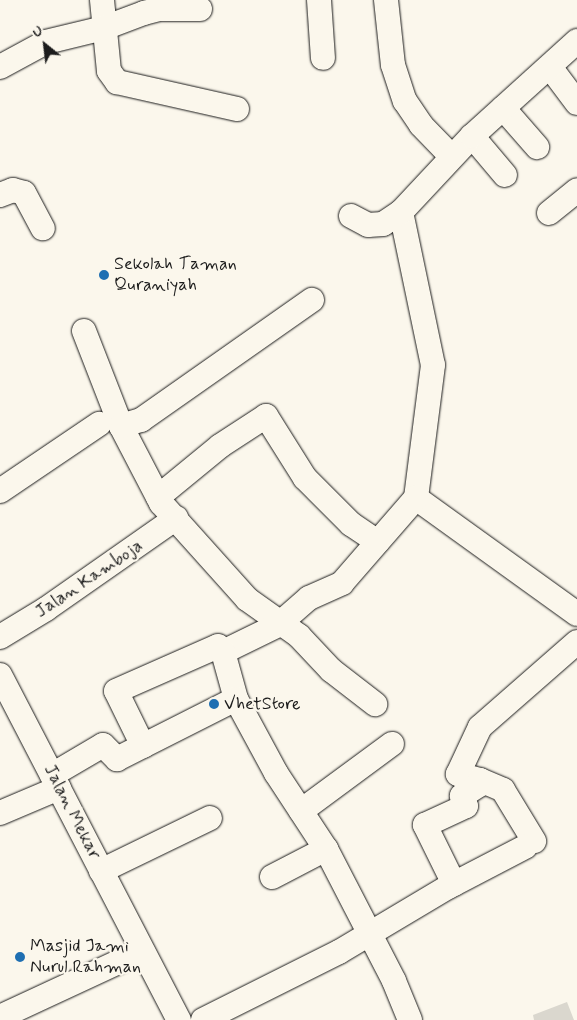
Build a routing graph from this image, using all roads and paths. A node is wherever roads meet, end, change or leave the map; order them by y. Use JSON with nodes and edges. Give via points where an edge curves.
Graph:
{"nodes":[{"id":1,"x":102,"y":0,"type":"edge"},
{"id":2,"x":319,"y":0,"type":"edge"},
{"id":3,"x":386,"y":0,"type":"edge"},
{"id":4,"x":200,"y":9,"type":"dead end"},
{"id":5,"x":104,"y":28,"type":"junction"},
{"id":6,"x":577,"y":41,"type":"edge"},
{"id":7,"x":323,"y":58,"type":"dead end"},
{"id":8,"x":0,"y":67,"type":"edge"},
{"id":9,"x":550,"y":67,"type":"junction"},
{"id":10,"x":577,"y":103,"type":"edge"},
{"id":11,"x":503,"y":108,"type":"junction"},
{"id":12,"x":237,"y":109,"type":"dead end"},
{"id":13,"x":472,"y":136,"type":"junction"},
{"id":14,"x":537,"y":147,"type":"dead end"},
{"id":15,"x":451,"y":156,"type":"junction"},
{"id":16,"x":505,"y":175,"type":"dead end"},
{"id":17,"x":577,"y":190,"type":"edge"},
{"id":18,"x":0,"y":195,"type":"edge"},
{"id":19,"x":402,"y":212,"type":"junction"},
{"id":20,"x":549,"y":213,"type":"dead end"},
{"id":21,"x":351,"y":216,"type":"dead end"},
{"id":22,"x":43,"y":228,"type":"dead end"},
{"id":23,"x":312,"y":300,"type":"dead end"},
{"id":24,"x":84,"y":331,"type":"dead end"},
{"id":25,"x":110,"y":425,"type":"junction"},
{"id":26,"x":0,"y":491,"type":"edge"},
{"id":27,"x":158,"y":497,"type":"junction"},
{"id":28,"x":416,"y":498,"type":"junction"},
{"id":29,"x":176,"y":518,"type":"junction"},
{"id":30,"x":378,"y":542,"type":"junction"},
{"id":31,"x":577,"y":614,"type":"edge"},
{"id":32,"x":278,"y":624,"type":"junction"},
{"id":33,"x":0,"y":637,"type":"edge"},
{"id":34,"x":577,"y":642,"type":"edge"},
{"id":35,"x":223,"y":652,"type":"junction"},
{"id":36,"x":0,"y":675,"type":"edge"},
{"id":37,"x":236,"y":699,"type":"junction"},
{"id":38,"x":375,"y":704,"type":"dead end"},
{"id":39,"x":392,"y":744,"type":"dead end"},
{"id":40,"x":143,"y":746,"type":"junction"},
{"id":41,"x":480,"y":780,"type":"junction"},
{"id":42,"x":56,"y":782,"type":"junction"},
{"id":43,"x":301,"y":812,"type":"junction"},
{"id":44,"x":0,"y":813,"type":"edge"},
{"id":45,"x":210,"y":818,"type":"dead end"},
{"id":46,"x":326,"y":849,"type":"junction"},
{"id":47,"x":101,"y":871,"type":"junction"},
{"id":48,"x":272,"y":878,"type":"dead end"},
{"id":49,"x":454,"y":884,"type":"junction"},
{"id":50,"x":371,"y":934,"type":"junction"},
{"id":51,"x":142,"y":951,"type":"junction"},
{"id":52,"x":0,"y":1017,"type":"edge"},
{"id":53,"x":179,"y":1020,"type":"edge"},
{"id":54,"x":203,"y":1020,"type":"edge"},
{"id":55,"x":410,"y":1020,"type":"edge"}],
"edges":[{"from":1,"to":5,"type":"street"},
{"from":2,"to":7,"type":"street"},
{"from":3,"to":15,"type":"street","via":[[393,65],[405,101],[421,125]]},
{"from":4,"to":5,"type":"street","via":[[160,9]]},
{"from":5,"to":8,"type":"street","via":[[46,42]]},
{"from":5,"to":12,"type":"street","via":[[109,71],[117,82]]},
{"from":6,"to":9,"type":"street"},
{"from":9,"to":10,"type":"street"},
{"from":9,"to":11,"type":"street"},
{"from":11,"to":13,"type":"street"},
{"from":11,"to":14,"type":"street"},
{"from":13,"to":15,"type":"street"},
{"from":13,"to":16,"type":"street"},
{"from":15,"to":19,"type":"street"},
{"from":17,"to":20,"type":"street"},
{"from":18,"to":22,"type":"street","via":[[13,190],[24,193]]},
{"from":19,"to":21,"type":"street","via":[[383,224],[368,225]]},
{"from":19,"to":28,"type":"street","via":[[433,365]]},
{"from":23,"to":25,"type":"street","via":[[141,420]]},
{"from":24,"to":25,"type":"street"},
{"from":25,"to":26,"type":"street"},
{"from":25,"to":27,"type":"street"},
{"from":27,"to":29,"type":"street"},
{"from":27,"to":30,"type":"street","via":[[220,446],[266,416],[305,478],[351,524]]},
{"from":28,"to":30,"type":"street"},
{"from":28,"to":31,"type":"street"},
{"from":29,"to":32,"type":"street","via":[[247,599]]},
{"from":29,"to":33,"type":"street","name":"Jalan Kamboja","via":[[46,609]]},
{"from":30,"to":32,"type":"street","via":[[342,583],[301,602]]},
{"from":32,"to":35,"type":"street"},
{"from":32,"to":38,"type":"street","via":[[299,636],[331,670]]},
{"from":34,"to":41,"type":"street","via":[[480,727],[458,774]]},
{"from":35,"to":37,"type":"street"},
{"from":35,"to":40,"type":"street","via":[[214,646],[116,691]]},
{"from":36,"to":42,"type":"street","name":"Jalan Mekar"},
{"from":37,"to":40,"type":"street"},
{"from":37,"to":43,"type":"street"},
{"from":39,"to":43,"type":"street"},
{"from":40,"to":42,"type":"street","via":[[117,759],[103,745]]},
{"from":41,"to":49,"type":"street","via":[[462,796],[466,806],[425,825]]},
{"from":41,"to":49,"type":"street","via":[[503,790],[530,844]]},
{"from":42,"to":44,"type":"street"},
{"from":42,"to":47,"type":"street","name":"Jalan Mekar"},
{"from":43,"to":46,"type":"street"},
{"from":45,"to":47,"type":"street"},
{"from":46,"to":48,"type":"street"},
{"from":46,"to":50,"type":"street"},
{"from":47,"to":51,"type":"street","name":"Jalan Mekar"},
{"from":49,"to":50,"type":"street"},
{"from":50,"to":54,"type":"street"},
{"from":50,"to":55,"type":"street"},
{"from":51,"to":52,"type":"street"},
{"from":51,"to":53,"type":"street","name":"Jalan Mekar"}]}
